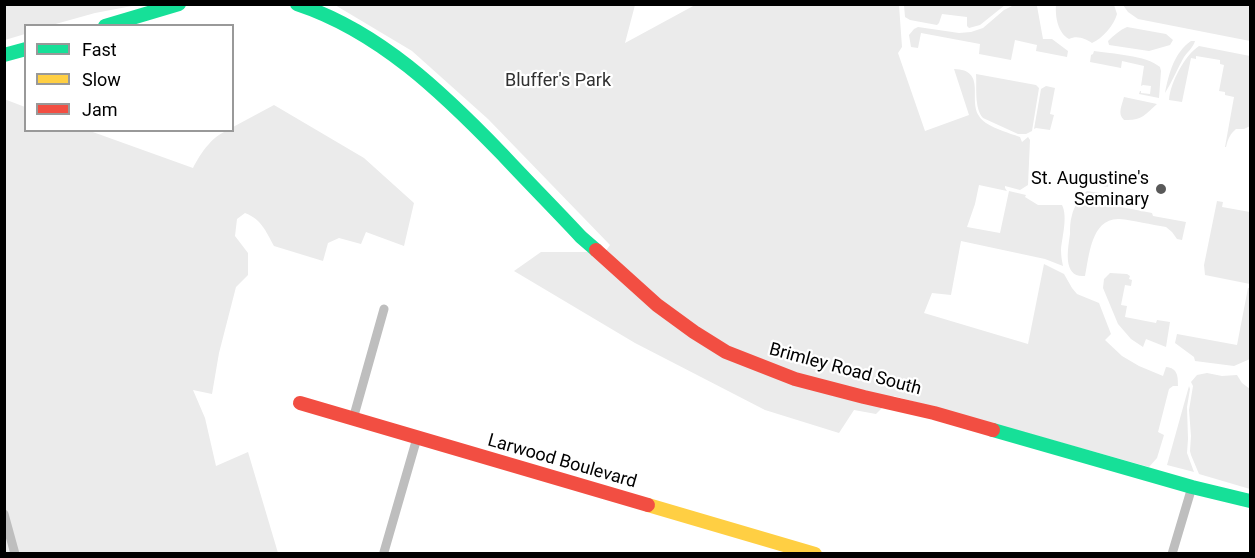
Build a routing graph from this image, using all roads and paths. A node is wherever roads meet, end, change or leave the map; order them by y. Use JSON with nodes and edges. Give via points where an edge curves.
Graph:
{"nodes":[{"id":1,"x":179,"y":4,"type":"edge"},
{"id":2,"x":297,"y":4,"type":"edge"},
{"id":3,"x":112,"y":24,"type":"edge"},
{"id":4,"x":24,"y":50,"type":"edge"},
{"id":5,"x":4,"y":55,"type":"edge"},
{"id":6,"x":384,"y":309,"type":"dead end"},
{"id":7,"x":300,"y":403,"type":"dead end"},
{"id":8,"x":353,"y":419,"type":"junction"},
{"id":9,"x":417,"y":438,"type":"junction"},
{"id":10,"x":1192,"y":487,"type":"junction"},
{"id":11,"x":1251,"y":501,"type":"edge"},
{"id":12,"x":4,"y":514,"type":"edge"},
{"id":13,"x":384,"y":552,"type":"dead end"},
{"id":14,"x":15,"y":554,"type":"edge"},
{"id":15,"x":815,"y":554,"type":"edge"},
{"id":16,"x":1172,"y":554,"type":"edge"}],
"edges":[{"from":1,"to":3,"type":"street"},
{"from":2,"to":10,"type":"street","name":"Brimley Road South","via":[[344,23],[432,85],[581,237],[657,305],[726,352],[795,379],[945,416]]},
{"from":4,"to":5,"type":"street"},
{"from":6,"to":8,"type":"street"},
{"from":7,"to":8,"type":"street","name":"Larwood Boulevard"},
{"from":8,"to":9,"type":"street","name":"Larwood Boulevard"},
{"from":9,"to":13,"type":"street"},
{"from":9,"to":15,"type":"street","name":"Larwood Boulevard"},
{"from":10,"to":11,"type":"street","name":"Brimley Road South"},
{"from":10,"to":16,"type":"street"},
{"from":12,"to":14,"type":"street"}]}
